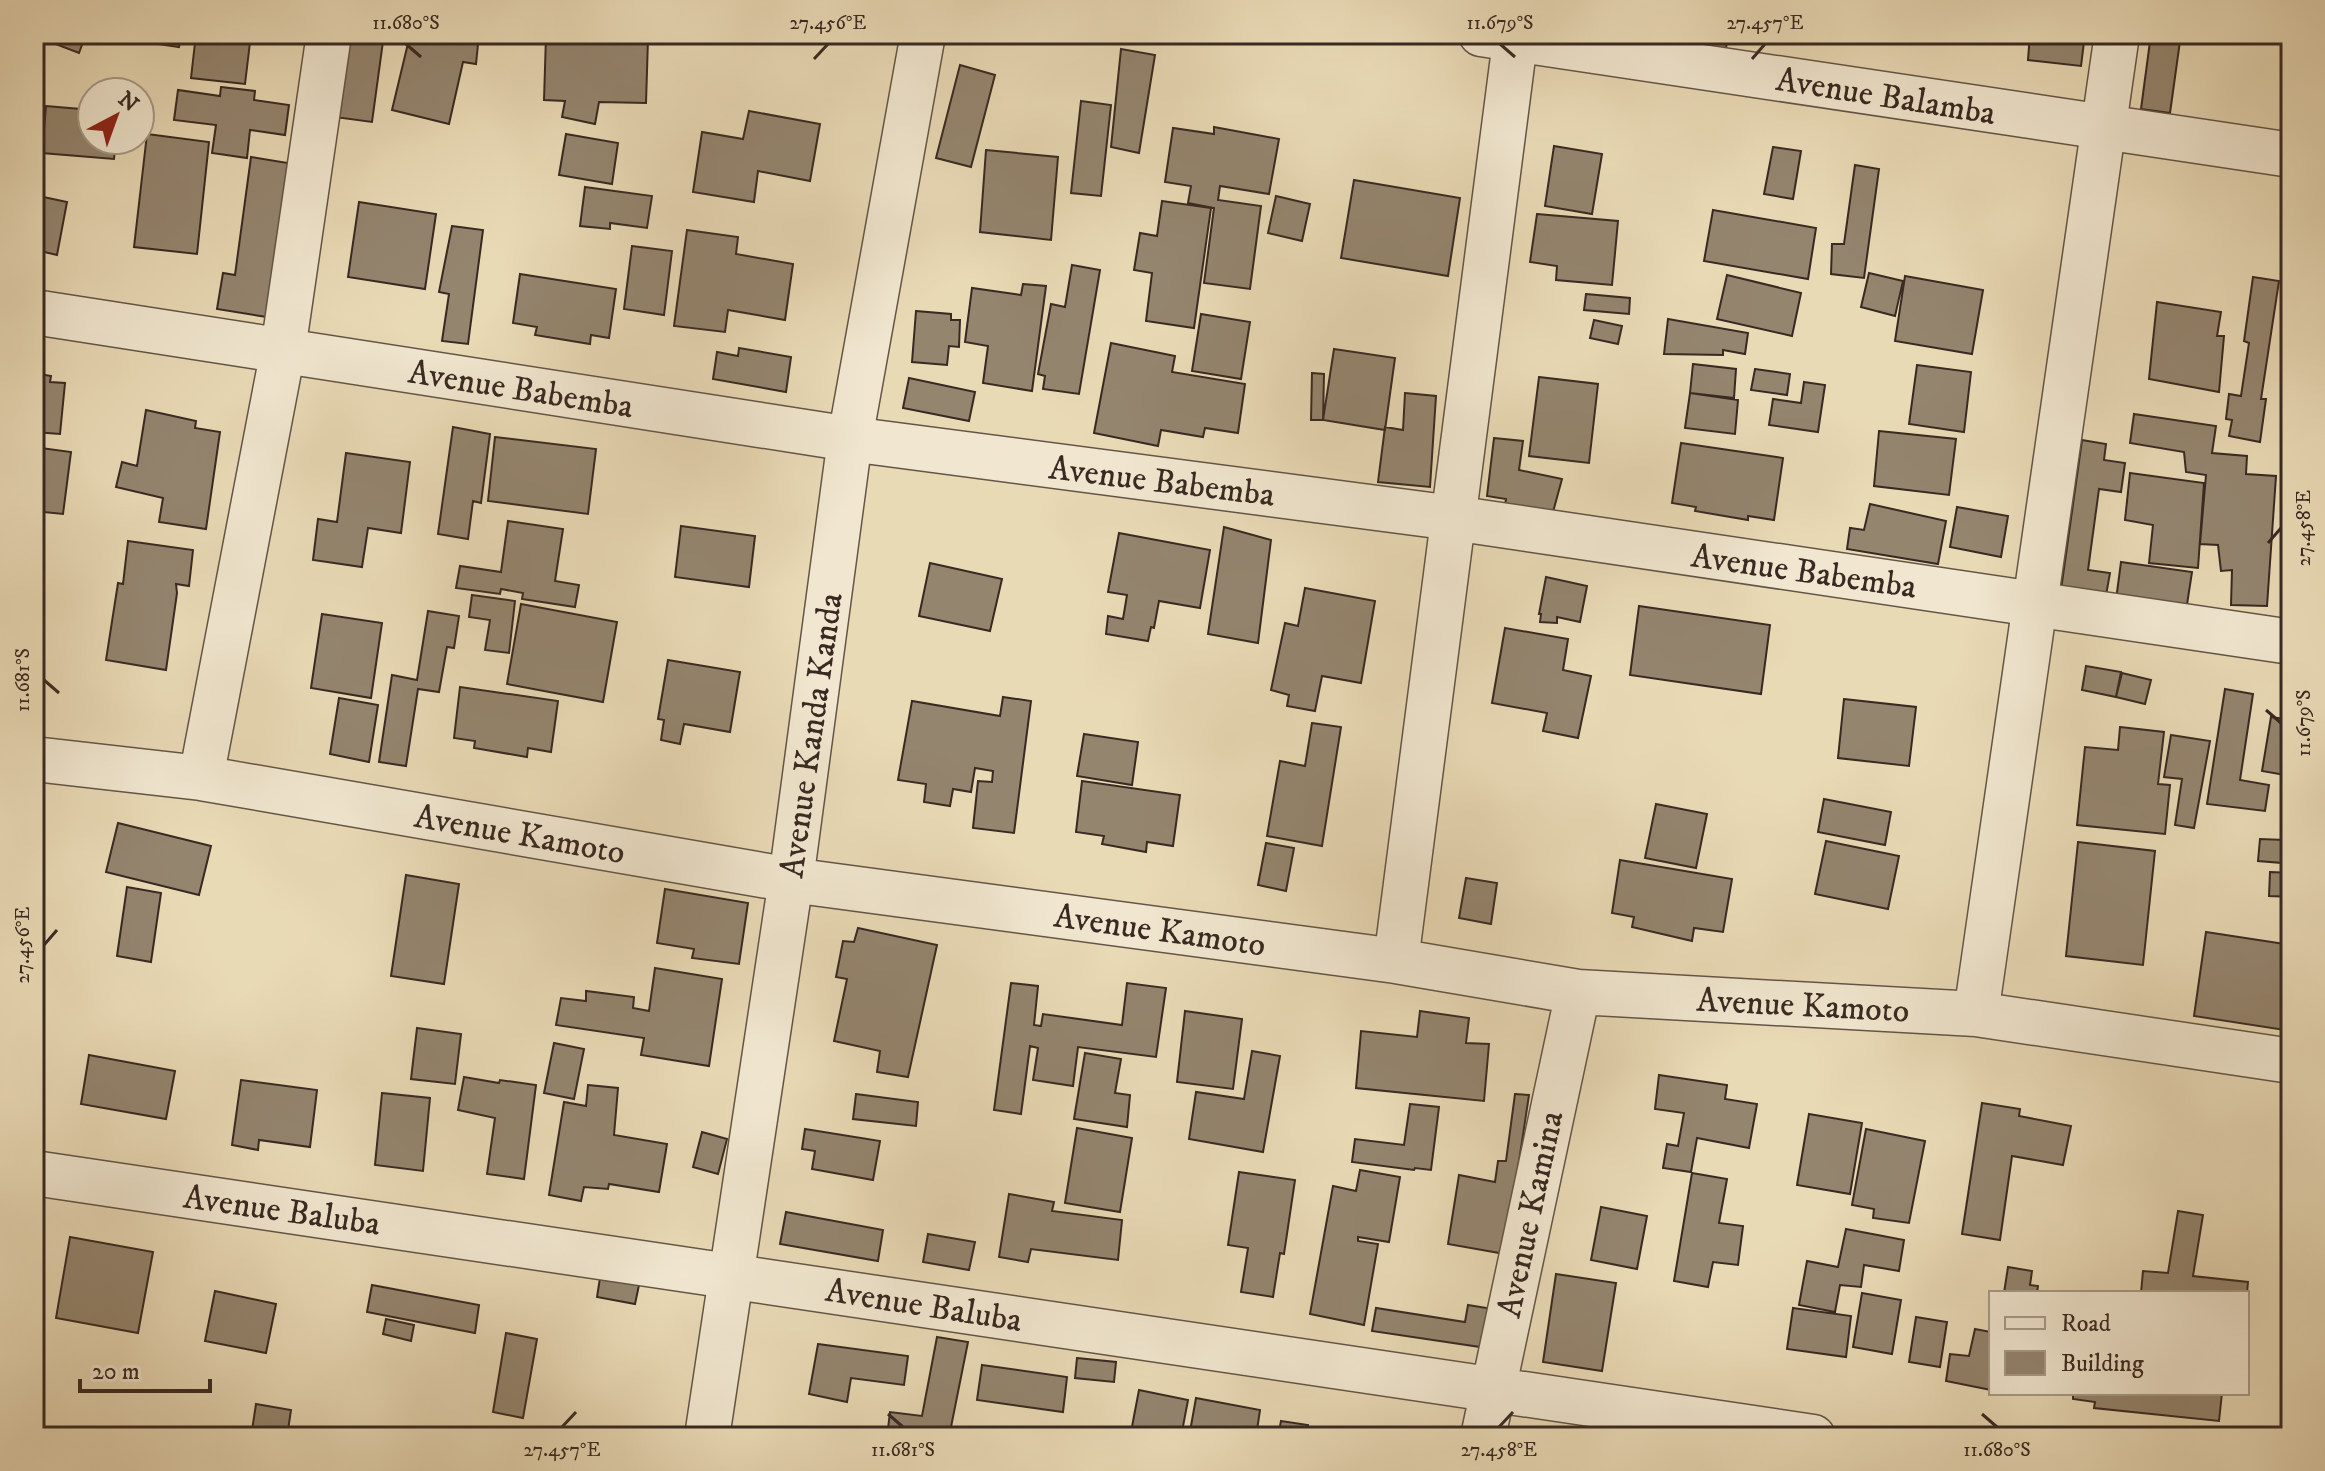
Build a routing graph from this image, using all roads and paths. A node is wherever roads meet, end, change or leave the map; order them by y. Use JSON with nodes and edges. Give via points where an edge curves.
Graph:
{"nodes":[{"id":1,"x":329,"y":34,"type":"edge"},
{"id":2,"x":923,"y":34,"type":"edge"},
{"id":3,"x":2117,"y":34,"type":"edge"},
{"id":4,"x":1504,"y":36,"type":"edge"},
{"id":5,"x":2103,"y":127,"type":"junction"},
{"id":6,"x":2291,"y":155,"type":"edge"},
{"id":7,"x":34,"y":312,"type":"edge"},
{"id":8,"x":283,"y":350,"type":"junction"},
{"id":9,"x":850,"y":439,"type":"junction"},
{"id":10,"x":1453,"y":518,"type":"junction"},
{"id":11,"x":2035,"y":604,"type":"junction"},
{"id":12,"x":2291,"y":642,"type":"edge"},
{"id":13,"x":34,"y":759,"type":"edge"},
{"id":14,"x":201,"y":778,"type":"junction"},
{"id":15,"x":791,"y":880,"type":"junction"},
{"id":16,"x":1396,"y":961,"type":"junction"},
{"id":17,"x":1578,"y":992,"type":"junction"},
{"id":18,"x":1976,"y":1014,"type":"junction"},
{"id":19,"x":2291,"y":1061,"type":"edge"},
{"id":20,"x":34,"y":1173,"type":"edge"},
{"id":21,"x":733,"y":1275,"type":"junction"},
{"id":22,"x":1492,"y":1389,"type":"junction"},
{"id":23,"x":707,"y":1437,"type":"edge"},
{"id":24,"x":1483,"y":1437,"type":"edge"},
{"id":25,"x":1813,"y":1437,"type":"edge"}],
"edges":[{"from":1,"to":8,"type":"street"},
{"from":2,"to":9,"type":"street","name":"Avenue Kanda Kanda"},
{"from":3,"to":5,"type":"street"},
{"from":4,"to":5,"type":"street","name":"Avenue Balamba"},
{"from":4,"to":10,"type":"street"},
{"from":5,"to":6,"type":"street","name":"Avenue Balamba"},
{"from":5,"to":11,"type":"street"},
{"from":7,"to":8,"type":"street","name":"Avenue Babemba"},
{"from":8,"to":9,"type":"street","name":"Avenue Babemba"},
{"from":8,"to":14,"type":"street"},
{"from":9,"to":10,"type":"street","name":"Avenue Babemba"},
{"from":9,"to":15,"type":"street","name":"Avenue Kanda Kanda"},
{"from":10,"to":11,"type":"street","name":"Avenue Babemba"},
{"from":10,"to":16,"type":"street"},
{"from":11,"to":12,"type":"street","name":"Avenue Babemba"},
{"from":11,"to":18,"type":"street"},
{"from":13,"to":14,"type":"street","name":"Avenue Kamoto"},
{"from":14,"to":15,"type":"street","name":"Avenue Kamoto"},
{"from":15,"to":16,"type":"street","name":"Avenue Kamoto"},
{"from":15,"to":21,"type":"street","name":"Avenue Kanda Kanda"},
{"from":16,"to":17,"type":"street","name":"Avenue Kamoto"},
{"from":17,"to":18,"type":"street","name":"Avenue Kamoto"},
{"from":17,"to":22,"type":"street","name":"Avenue Kamina"},
{"from":18,"to":19,"type":"street","name":"Avenue Kamoto"},
{"from":20,"to":21,"type":"street","name":"Avenue Baluba"},
{"from":21,"to":22,"type":"street","name":"Avenue Baluba"},
{"from":21,"to":23,"type":"street","name":"Avenue Kanda Kanda"},
{"from":22,"to":24,"type":"street","name":"Avenue Kamina"},
{"from":22,"to":25,"type":"street","name":"Avenue Baluba"}]}
